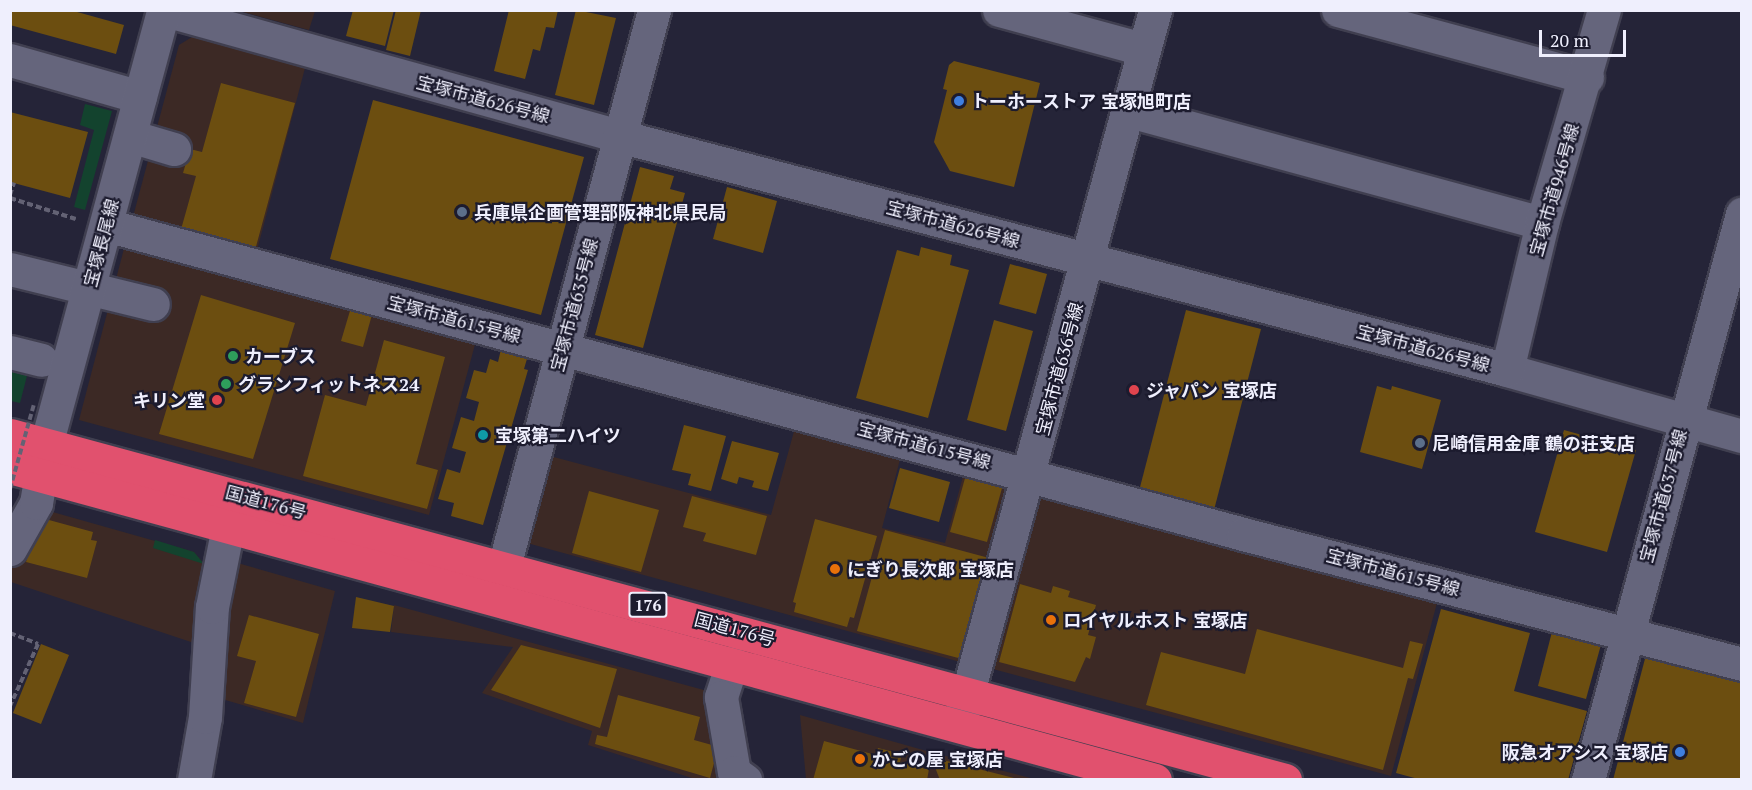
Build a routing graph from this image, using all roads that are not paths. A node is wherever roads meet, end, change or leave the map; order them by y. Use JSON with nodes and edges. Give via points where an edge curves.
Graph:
{"nodes":[{"id":1,"x":164,"y":10,"type":"edge"},
{"id":2,"x":654,"y":10,"type":"edge"},
{"id":3,"x":999,"y":10,"type":"edge"},
{"id":4,"x":1155,"y":10,"type":"edge"},
{"id":5,"x":1338,"y":10,"type":"edge"},
{"id":6,"x":1604,"y":10,"type":"edge"},
{"id":7,"x":1143,"y":50,"type":"junction"},
{"id":8,"x":10,"y":60,"type":"edge"},
{"id":9,"x":1587,"y":77,"type":"junction"},
{"id":10,"x":140,"y":97,"type":"junction"},
{"id":11,"x":1129,"y":111,"type":"junction"},
{"id":12,"x":130,"y":136,"type":"junction"},
{"id":13,"x":619,"y":136,"type":"junction"},
{"id":14,"x":174,"y":149,"type":"dead end"},
{"id":15,"x":1742,"y":214,"type":"edge"},
{"id":16,"x":1542,"y":223,"type":"junction"},
{"id":17,"x":96,"y":224,"type":"junction"},
{"id":18,"x":1088,"y":260,"type":"junction"},
{"id":19,"x":10,"y":269,"type":"edge"},
{"id":20,"x":1733,"y":276,"type":"edge"},
{"id":21,"x":89,"y":287,"type":"junction"},
{"id":22,"x":153,"y":304,"type":"dead end"},
{"id":23,"x":562,"y":349,"type":"junction"},
{"id":24,"x":1507,"y":370,"type":"junction"},
{"id":25,"x":1684,"y":421,"type":"junction"},
{"id":26,"x":10,"y":435,"type":"edge"},
{"id":27,"x":1742,"y":436,"type":"edge"},
{"id":28,"x":26,"y":469,"type":"edge"},
{"id":29,"x":1031,"y":474,"type":"junction"},
{"id":30,"x":228,"y":527,"type":"junction"},
{"id":31,"x":10,"y":549,"type":"edge"},
{"id":32,"x":504,"y":566,"type":"junction"},
{"id":33,"x":1626,"y":633,"type":"junction"},
{"id":34,"x":732,"y":663,"type":"junction"},
{"id":35,"x":1742,"y":664,"type":"edge"},
{"id":36,"x":969,"y":692,"type":"junction"},
{"id":37,"x":959,"y":726,"type":"junction"},
{"id":38,"x":194,"y":780,"type":"edge"},
{"id":39,"x":745,"y":780,"type":"edge"},
{"id":40,"x":1155,"y":780,"type":"edge"},
{"id":41,"x":1285,"y":780,"type":"edge"},
{"id":42,"x":1588,"y":780,"type":"edge"}],
"edges":[{"from":1,"to":10,"type":"street","name":"宝塚長尾線"},
{"from":1,"to":13,"type":"street","name":"宝塚市道626号線"},
{"from":2,"to":13,"type":"street","name":"宝塚市道635号線"},
{"from":3,"to":7,"type":"street"},
{"from":4,"to":7,"type":"street","name":"宝塚市道636号線"},
{"from":5,"to":9,"type":"street"},
{"from":6,"to":9,"type":"street","name":"宝塚市道946号線"},
{"from":7,"to":11,"type":"street","name":"宝塚市道636号線"},
{"from":8,"to":10,"type":"street"},
{"from":9,"to":16,"type":"street","name":"宝塚市道946号線"},
{"from":10,"to":12,"type":"street","name":"宝塚長尾線"},
{"from":11,"to":16,"type":"street"},
{"from":11,"to":18,"type":"street","name":"宝塚市道636号線"},
{"from":12,"to":14,"type":"street"},
{"from":12,"to":17,"type":"street","name":"宝塚長尾線"},
{"from":13,"to":18,"type":"street","name":"宝塚市道626号線"},
{"from":13,"to":23,"type":"street","name":"宝塚市道635号線"},
{"from":15,"to":20,"type":"street","name":"宝塚市道637号線"},
{"from":16,"to":24,"type":"street","name":"宝塚市道946号線"},
{"from":17,"to":21,"type":"street","name":"宝塚長尾線"},
{"from":17,"to":23,"type":"street","name":"宝塚市道615号線"},
{"from":18,"to":24,"type":"street","name":"宝塚市道626号線"},
{"from":18,"to":29,"type":"street","name":"宝塚市道636号線"},
{"from":19,"to":21,"type":"street"},
{"from":20,"to":25,"type":"street","name":"宝塚市道637号線"},
{"from":21,"to":22,"type":"street"},
{"from":21,"to":28,"type":"street","name":"宝塚長尾線"},
{"from":23,"to":29,"type":"street","name":"宝塚市道615号線"},
{"from":23,"to":32,"type":"street","name":"宝塚市道635号線"},
{"from":24,"to":25,"type":"street","name":"宝塚市道626号線"},
{"from":25,"to":27,"type":"street","name":"宝塚市道626号線"},
{"from":25,"to":33,"type":"street","name":"宝塚市道637号線"},
{"from":26,"to":28,"type":"highway","name":"国道176号","number":"176"},
{"from":28,"to":30,"type":"highway","name":"国道176号","number":"176"},
{"from":28,"to":31,"type":"street","name":"宝塚長尾線","via":[[36,503]]},
{"from":28,"to":32,"type":"highway","name":"国道176号","number":"176"},
{"from":29,"to":33,"type":"street","name":"宝塚市道615号線","via":[[1243,534]]},
{"from":29,"to":36,"type":"street","name":"宝塚市道636号線"},
{"from":30,"to":34,"type":"highway","name":"国道176号","number":"176"},
{"from":30,"to":38,"type":"street","via":[[212,607],[205,717]]},
{"from":32,"to":36,"type":"highway","name":"国道176号","number":"176"},
{"from":33,"to":35,"type":"street","name":"宝塚市道615号線"},
{"from":33,"to":42,"type":"street","name":"宝塚市道637号線"},
{"from":34,"to":37,"type":"highway","name":"国道176号","number":"176"},
{"from":34,"to":39,"type":"street","via":[[721,697],[734,772]]},
{"from":36,"to":37,"type":"street","name":"宝塚市道636号線"},
{"from":36,"to":41,"type":"highway","name":"国道176号","number":"176"},
{"from":37,"to":40,"type":"highway","name":"国道176号","number":"176"}]}
